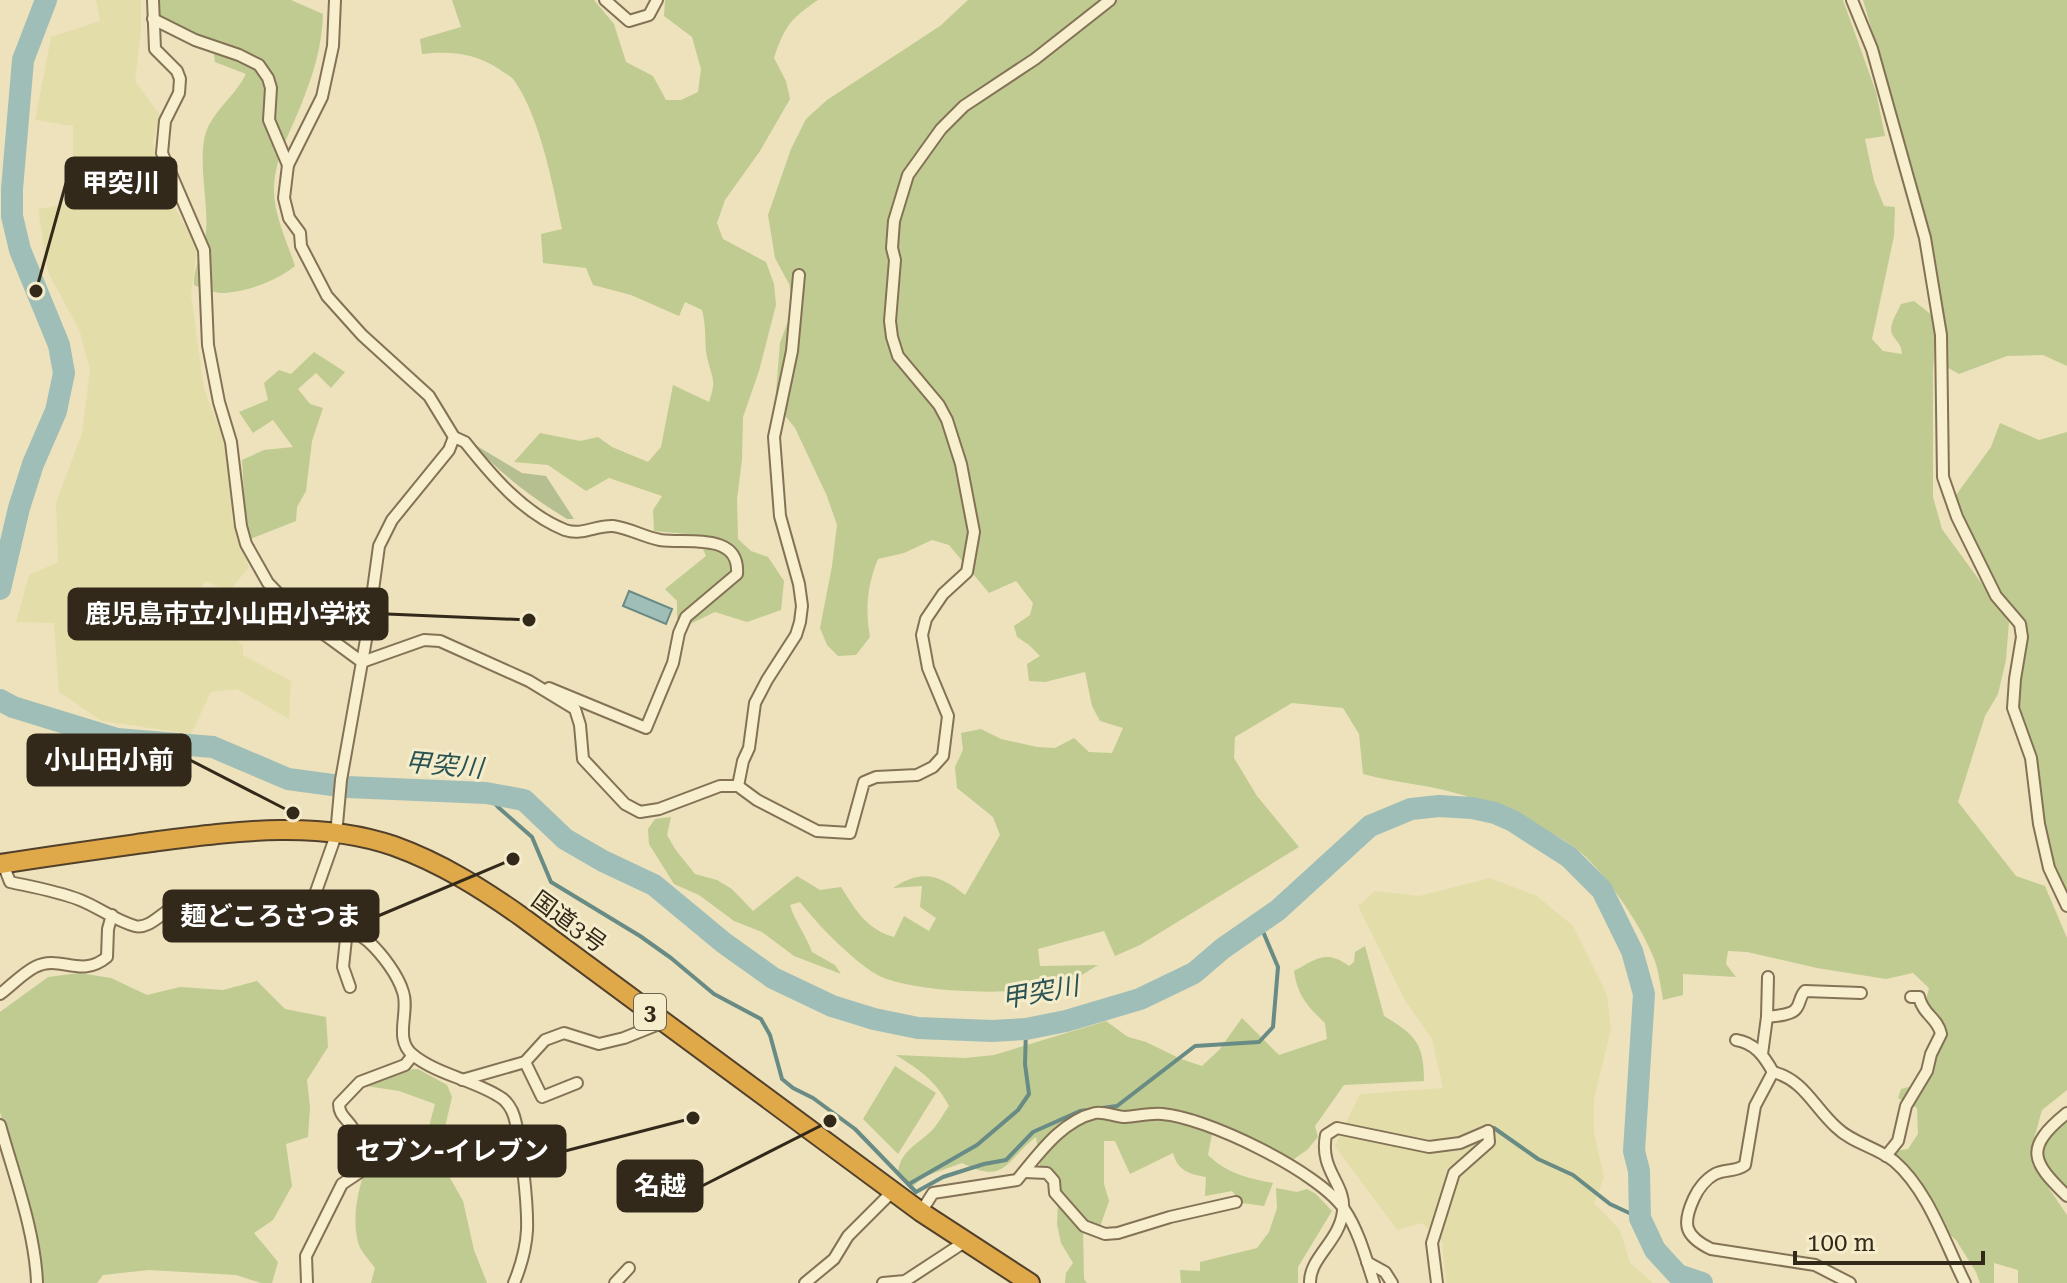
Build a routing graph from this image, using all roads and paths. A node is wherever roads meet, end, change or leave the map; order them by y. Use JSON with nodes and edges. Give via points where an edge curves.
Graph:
{"nodes":[{"id":1,"x":153,"y":0,"type":"edge"},
{"id":2,"x":335,"y":0,"type":"edge"},
{"id":3,"x":605,"y":0,"type":"edge"},
{"id":4,"x":657,"y":0,"type":"edge"},
{"id":5,"x":1110,"y":0,"type":"edge"},
{"id":6,"x":1852,"y":0,"type":"edge"},
{"id":7,"x":153,"y":19,"type":"junction"},
{"id":8,"x":288,"y":165,"type":"junction"},
{"id":9,"x":799,"y":275,"type":"dead end"},
{"id":10,"x":454,"y":437,"type":"junction"},
{"id":11,"x":362,"y":662,"type":"junction"},
{"id":12,"x":529,"y":681,"type":"junction"},
{"id":13,"x":738,"y":786,"type":"junction"},
{"id":14,"x":336,"y":835,"type":"junction"},
{"id":15,"x":1,"y":864,"type":"edge"},
{"id":16,"x":2067,"y":906,"type":"edge"},
{"id":17,"x":313,"y":914,"type":"junction"},
{"id":18,"x":112,"y":915,"type":"junction"},
{"id":19,"x":347,"y":929,"type":"junction"},
{"id":20,"x":343,"y":955,"type":"junction"},
{"id":21,"x":335,"y":971,"type":"dead end"},
{"id":22,"x":1768,"y":977,"type":"dead end"},
{"id":23,"x":350,"y":987,"type":"dead end"},
{"id":24,"x":1861,"y":993,"type":"dead end"},
{"id":25,"x":0,"y":994,"type":"edge"},
{"id":26,"x":1911,"y":997,"type":"dead end"},
{"id":27,"x":1767,"y":1017,"type":"junction"},
{"id":28,"x":664,"y":1022,"type":"junction"},
{"id":29,"x":1736,"y":1040,"type":"dead end"},
{"id":30,"x":1762,"y":1054,"type":"junction"},
{"id":31,"x":413,"y":1055,"type":"junction"},
{"id":32,"x":525,"y":1062,"type":"junction"},
{"id":33,"x":1773,"y":1072,"type":"junction"},
{"id":34,"x":461,"y":1080,"type":"junction"},
{"id":35,"x":577,"y":1083,"type":"dead end"},
{"id":36,"x":2067,"y":1113,"type":"edge"},
{"id":37,"x":0,"y":1125,"type":"edge"},
{"id":38,"x":499,"y":1152,"type":"dead end"},
{"id":39,"x":1886,"y":1156,"type":"junction"},
{"id":40,"x":486,"y":1166,"type":"dead end"},
{"id":41,"x":499,"y":1166,"type":"junction"},
{"id":42,"x":521,"y":1168,"type":"junction"},
{"id":43,"x":1025,"y":1172,"type":"junction"},
{"id":44,"x":893,"y":1191,"type":"junction"},
{"id":45,"x":2067,"y":1196,"type":"edge"},
{"id":46,"x":1236,"y":1202,"type":"dead end"},
{"id":47,"x":1344,"y":1209,"type":"junction"},
{"id":48,"x":921,"y":1212,"type":"junction"},
{"id":49,"x":966,"y":1241,"type":"junction"},
{"id":50,"x":1367,"y":1262,"type":"junction"},
{"id":51,"x":629,"y":1268,"type":"dead end"},
{"id":52,"x":37,"y":1283,"type":"edge"},
{"id":53,"x":307,"y":1283,"type":"edge"},
{"id":54,"x":514,"y":1283,"type":"edge"},
{"id":55,"x":615,"y":1283,"type":"edge"},
{"id":56,"x":805,"y":1283,"type":"edge"},
{"id":57,"x":883,"y":1283,"type":"edge"},
{"id":58,"x":1030,"y":1283,"type":"edge"},
{"id":59,"x":1310,"y":1283,"type":"edge"},
{"id":60,"x":1374,"y":1283,"type":"edge"},
{"id":61,"x":1392,"y":1283,"type":"edge"},
{"id":62,"x":1437,"y":1283,"type":"edge"},
{"id":63,"x":1850,"y":1283,"type":"edge"},
{"id":64,"x":1965,"y":1283,"type":"edge"}],
"edges":[{"from":1,"to":7,"type":"street"},
{"from":2,"to":8,"type":"street","via":[[333,46],[322,97]]},
{"from":3,"to":4,"type":"street","via":[[629,21],[649,15]]},
{"from":5,"to":13,"type":"street","via":[[964,106],[941,129],[908,175],[894,221],[892,337],[898,356],[947,420],[974,532],[967,572],[943,594],[922,635],[928,668],[948,716],[943,756],[917,775],[864,782],[850,833],[817,831]]},
{"from":6,"to":16,"type":"street","via":[[1872,49],[1925,238],[1941,335],[1943,477],[1996,596],[2020,624],[2013,708],[2031,758],[2049,868]]},
{"from":7,"to":8,"type":"street","via":[[259,65],[271,88],[269,120]]},
{"from":7,"to":11,"type":"street","via":[[155,49],[180,79],[165,121],[162,153],[204,250],[208,345],[231,442],[246,544],[268,583],[302,618]]},
{"from":8,"to":10,"type":"street","via":[[284,198],[289,218],[327,296],[429,396]]},
{"from":9,"to":13,"type":"street","via":[[792,351],[774,437],[780,516],[802,606],[796,635],[755,703]]},
{"from":10,"to":11,"type":"street","via":[[392,520],[379,546]]},
{"from":10,"to":12,"type":"street","via":[[465,442],[510,494],[541,519],[569,531],[615,526],[660,540],[729,548],[735,554],[737,574],[686,617],[646,728]]},
{"from":11,"to":12,"type":"street","via":[[424,640],[440,641]]},
{"from":11,"to":14,"type":"street"},
{"from":12,"to":13,"type":"street","via":[[575,709],[583,759],[625,804],[640,812],[720,786]]},
{"from":14,"to":15,"type":"highway","name":"国道3号","number":"3","via":[[234,831]]},
{"from":14,"to":17,"type":"street"},
{"from":14,"to":28,"type":"highway","name":"国道3号","number":"3","via":[[391,845],[464,879]]},
{"from":15,"to":18,"type":"street","via":[[10,882],[48,889]]},
{"from":17,"to":18,"type":"street","via":[[234,901],[180,904],[137,927]]},
{"from":17,"to":19,"type":"street"},
{"from":18,"to":25,"type":"street","via":[[107,957],[96,966],[36,966]]},
{"from":19,"to":20,"type":"street"},
{"from":19,"to":31,"type":"street","via":[[368,941],[403,991],[402,1037]]},
{"from":20,"to":21,"type":"street"},
{"from":20,"to":23,"type":"street"},
{"from":22,"to":27,"type":"street"},
{"from":24,"to":27,"type":"street","via":[[1805,991],[1793,1012]]},
{"from":26,"to":39,"type":"street","via":[[1919,997],[1921,1009],[1941,1034],[1906,1106],[1898,1141]]},
{"from":27,"to":30,"type":"street"},
{"from":28,"to":32,"type":"street","via":[[599,1044],[564,1033],[545,1040]]},
{"from":28,"to":44,"type":"highway","name":"国道3号","number":"3"},
{"from":29,"to":30,"type":"street"},
{"from":30,"to":33,"type":"street"},
{"from":31,"to":34,"type":"street"},
{"from":31,"to":53,"type":"street","via":[[405,1065],[360,1082],[339,1104],[363,1160],[360,1172],[335,1195],[306,1256]]},
{"from":32,"to":34,"type":"street"},
{"from":32,"to":35,"type":"street","via":[[542,1097]]},
{"from":33,"to":39,"type":"street","via":[[1803,1086],[1845,1137]]},
{"from":33,"to":63,"type":"street","via":[[1755,1106],[1745,1165],[1719,1173],[1698,1191],[1685,1218],[1687,1227],[1696,1242],[1711,1249],[1815,1265]]},
{"from":34,"to":42,"type":"street","via":[[502,1098],[513,1113]]},
{"from":36,"to":45,"type":"street","via":[[2043,1136],[2036,1156],[2043,1173]]},
{"from":37,"to":52,"type":"street","via":[[36,1259]]},
{"from":38,"to":41,"type":"street"},
{"from":39,"to":64,"type":"street","via":[[1927,1205]]},
{"from":40,"to":41,"type":"street"},
{"from":41,"to":42,"type":"street"},
{"from":42,"to":54,"type":"street","via":[[527,1229]]},
{"from":43,"to":46,"type":"street","via":[[1047,1173],[1055,1193],[1084,1226],[1105,1234]]},
{"from":43,"to":47,"type":"street","via":[[1052,1139],[1096,1113],[1163,1114],[1278,1158],[1318,1182]]},
{"from":43,"to":48,"type":"street","via":[[1017,1180],[933,1193]]},
{"from":44,"to":48,"type":"highway","name":"国道3号","number":"3"},
{"from":44,"to":56,"type":"street","via":[[848,1236],[834,1259]]},
{"from":47,"to":50,"type":"street"},
{"from":47,"to":59,"type":"street","via":[[1339,1232],[1314,1265]]},
{"from":47,"to":62,"type":"street","via":[[1323,1148],[1326,1135],[1337,1128],[1429,1147],[1460,1143],[1488,1131],[1489,1142],[1454,1173],[1432,1243]]},
{"from":48,"to":49,"type":"highway","name":"国道3号","number":"3"},
{"from":49,"to":57,"type":"street","via":[[905,1281]]},
{"from":49,"to":58,"type":"highway","name":"国道3号","number":"3"},
{"from":50,"to":60,"type":"street"},
{"from":50,"to":61,"type":"street"},
{"from":51,"to":55,"type":"street"}]}
